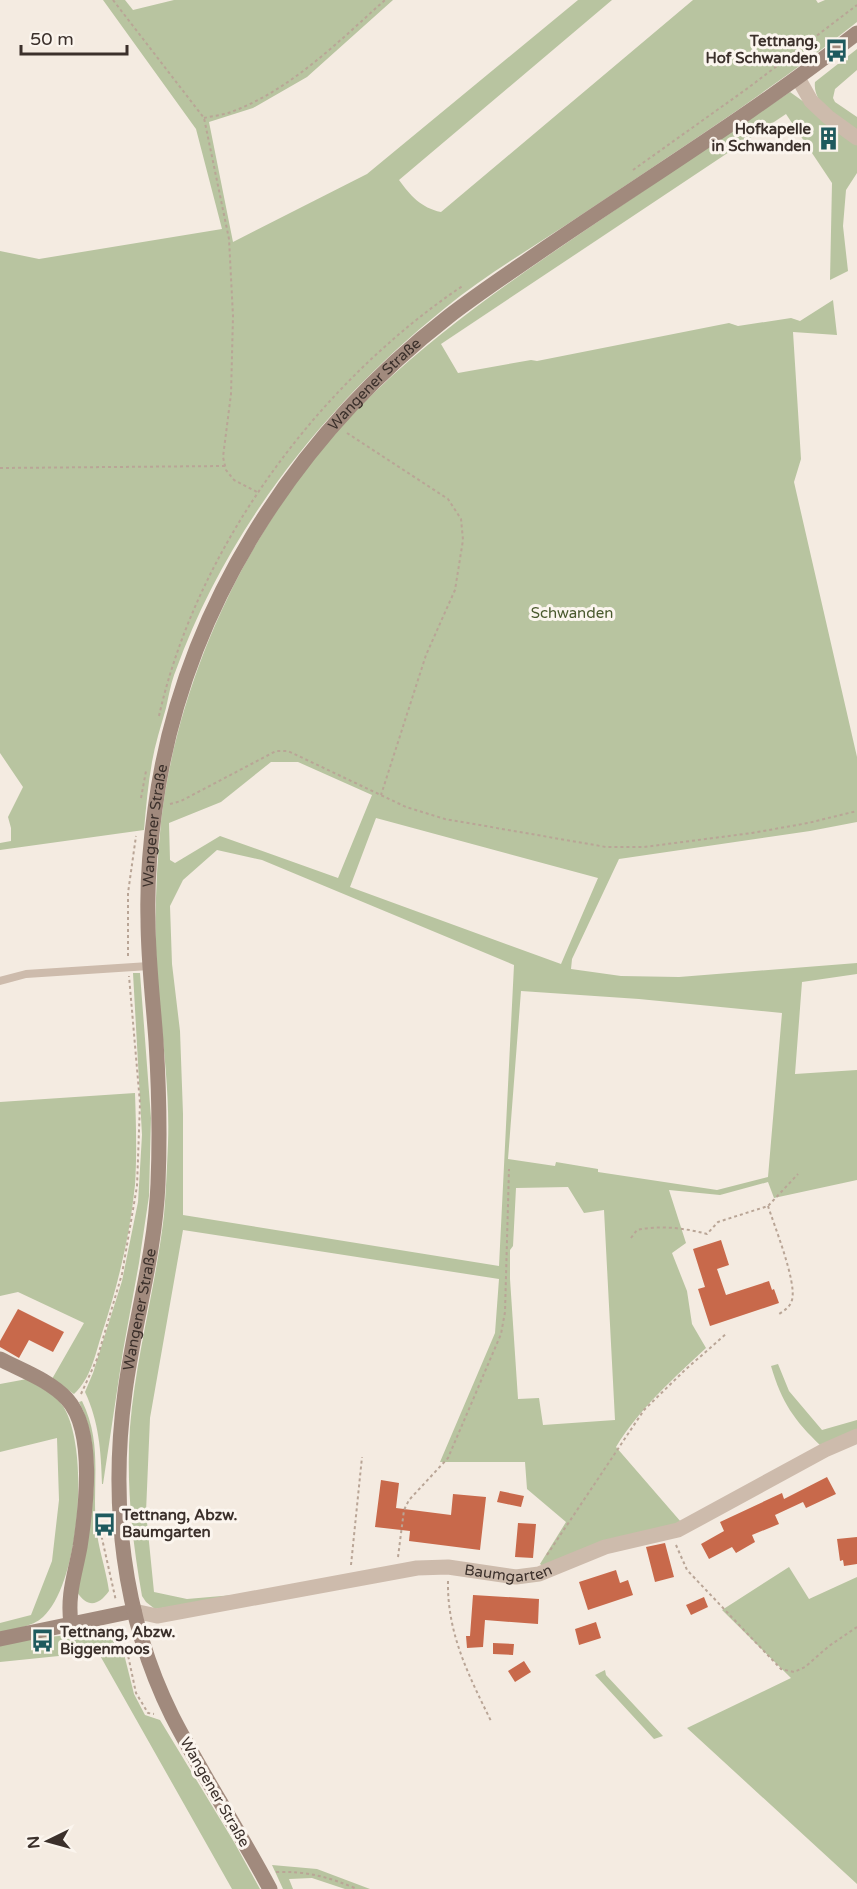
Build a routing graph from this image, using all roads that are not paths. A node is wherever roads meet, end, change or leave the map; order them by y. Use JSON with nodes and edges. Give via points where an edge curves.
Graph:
{"nodes":[{"id":1,"x":857,"y":33,"type":"edge"},
{"id":2,"x":798,"y":78,"type":"junction"},
{"id":3,"x":857,"y":138,"type":"edge"},
{"id":4,"x":149,"y":966,"type":"junction"},
{"id":5,"x":0,"y":981,"type":"edge"},
{"id":6,"x":0,"y":1359,"type":"edge"},
{"id":7,"x":857,"y":1436,"type":"edge"},
{"id":8,"x":134,"y":1611,"type":"junction"},
{"id":9,"x":71,"y":1624,"type":"junction"},
{"id":10,"x":0,"y":1639,"type":"edge"},
{"id":11,"x":267,"y":1882,"type":"edge"}],
"edges":[{"from":1,"to":2,"type":"main road","name":"Wangener Straße"},
{"from":2,"to":3,"type":"street","via":[[811,101]]},
{"from":2,"to":4,"type":"main road","name":"Wangener Straße","via":[[453,313],[368,387],[328,430],[281,491],[227,581],[208,622],[178,703],[147,808]]},
{"from":4,"to":5,"type":"lane","via":[[26,974]]},
{"from":4,"to":8,"type":"main road","name":"Wangener Straße","via":[[159,1103],[158,1199],[125,1392],[119,1473],[121,1541]]},
{"from":6,"to":9,"type":"main road","via":[[49,1384],[71,1404],[79,1420],[86,1487],[80,1546],[69,1596]]},
{"from":7,"to":8,"type":"street","name":"Baumgarten","via":[[671,1532],[605,1547],[539,1574],[516,1577],[448,1567],[400,1571],[157,1616]]},
{"from":8,"to":9,"type":"main road"},
{"from":8,"to":11,"type":"main road","name":"Wangener Straße","via":[[170,1710]]},
{"from":9,"to":10,"type":"main road"}]}
